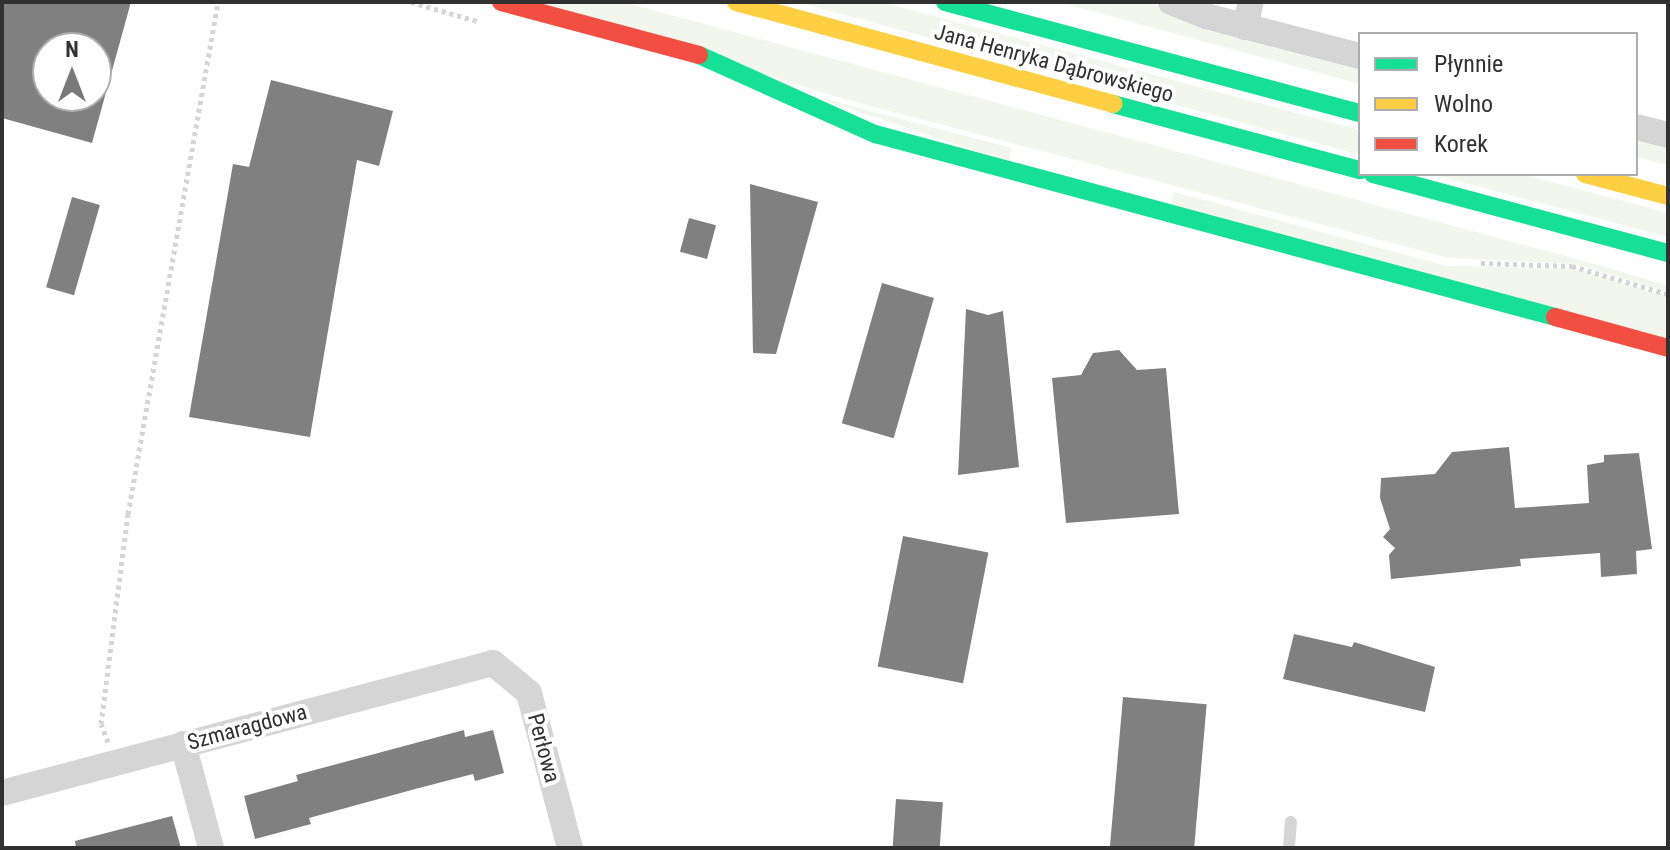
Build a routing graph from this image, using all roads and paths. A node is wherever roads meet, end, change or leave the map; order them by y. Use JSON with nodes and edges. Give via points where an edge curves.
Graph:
{"nodes":[{"id":1,"x":218,"y":2,"type":"edge"},
{"id":2,"x":411,"y":2,"type":"edge"},
{"id":3,"x":501,"y":2,"type":"edge"},
{"id":4,"x":736,"y":2,"type":"edge"},
{"id":5,"x":947,"y":2,"type":"edge"},
{"id":6,"x":1171,"y":2,"type":"edge"},
{"id":7,"x":1248,"y":14,"type":"edge"},
{"id":8,"x":485,"y":23,"type":"dead end"},
{"id":9,"x":1358,"y":55,"type":"edge"},
{"id":10,"x":1358,"y":112,"type":"edge"},
{"id":11,"x":1638,"y":128,"type":"edge"},
{"id":12,"x":1668,"y":135,"type":"edge"},
{"id":13,"x":1358,"y":169,"type":"edge"},
{"id":14,"x":1380,"y":176,"type":"edge"},
{"id":15,"x":1593,"y":176,"type":"edge"},
{"id":16,"x":1668,"y":196,"type":"edge"},
{"id":17,"x":1585,"y":231,"type":"junction"},
{"id":18,"x":1668,"y":253,"type":"edge"},
{"id":19,"x":1668,"y":268,"type":"edge"},
{"id":20,"x":1668,"y":348,"type":"edge"},
{"id":21,"x":493,"y":663,"type":"joint"},
{"id":22,"x":183,"y":744,"type":"junction"},
{"id":23,"x":114,"y":749,"type":"dead end"},
{"id":24,"x":2,"y":793,"type":"edge"},
{"id":25,"x":1291,"y":822,"type":"dead end"},
{"id":26,"x":211,"y":848,"type":"edge"},
{"id":27,"x":570,"y":848,"type":"edge"},
{"id":28,"x":1289,"y":848,"type":"edge"}],
"edges":[{"from":1,"to":23,"type":"path","via":[[128,514],[101,724]]},
{"from":2,"to":8,"type":"path"},
{"from":3,"to":20,"type":"main road","via":[[716,59],[762,77],[844,124],[888,138]]},
{"from":4,"to":13,"type":"main road","name":"Jana Henryka Dąbrowskiego"},
{"from":5,"to":10,"type":"main road","name":"Jana Henryka Dąbrowskiego"},
{"from":6,"to":7,"type":"street"},
{"from":7,"to":9,"type":"street"},
{"from":11,"to":12,"type":"street"},
{"from":14,"to":17,"type":"main road"},
{"from":15,"to":16,"type":"main road"},
{"from":17,"to":18,"type":"main road"},
{"from":17,"to":19,"type":"main road"},
{"from":21,"to":22,"type":"street","name":"Szmaragdowa"},
{"from":21,"to":27,"type":"street","name":"Perłowa","via":[[529,693]]},
{"from":22,"to":24,"type":"street","name":"Szmaragdowa"},
{"from":22,"to":26,"type":"street"},
{"from":25,"to":28,"type":"lane"}]}
